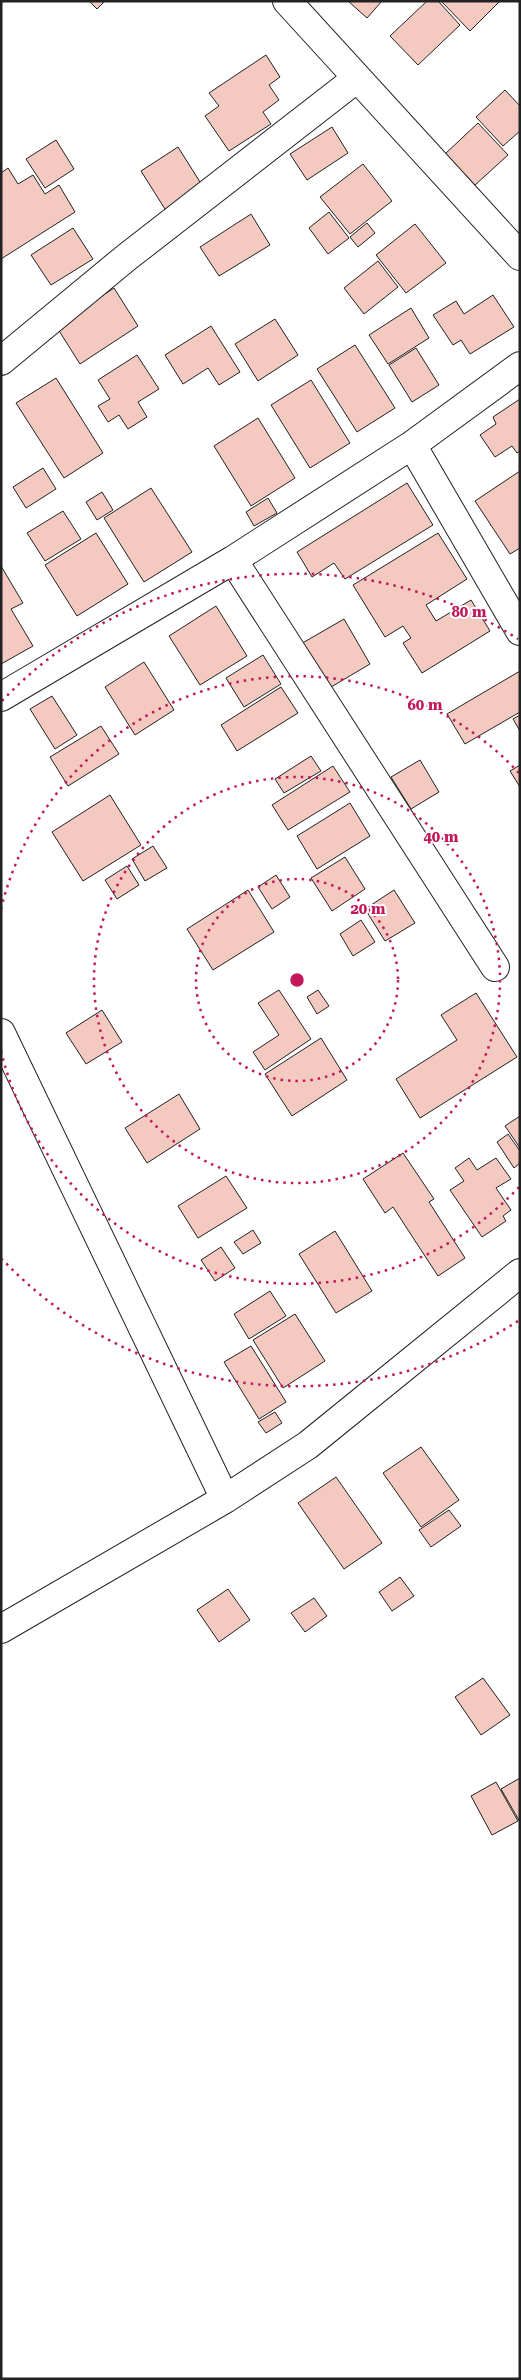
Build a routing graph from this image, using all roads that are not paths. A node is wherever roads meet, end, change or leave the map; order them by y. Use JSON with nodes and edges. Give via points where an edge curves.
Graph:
{"nodes":[{"id":1,"x":287,"y":1,"type":"edge"},
{"id":2,"x":356,"y":79,"type":"junction"},
{"id":3,"x":520,"y":256,"type":"edge"},
{"id":4,"x":1,"y":361,"type":"edge"},
{"id":5,"x":520,"y":366,"type":"edge"},
{"id":6,"x":412,"y":445,"type":"junction"},
{"id":7,"x":233,"y":560,"type":"junction"},
{"id":8,"x":520,"y":631,"type":"edge"},
{"id":9,"x":1,"y":697,"type":"edge"},
{"id":10,"x":495,"y":966,"type":"dead end"},
{"id":11,"x":1,"y":1033,"type":"edge"},
{"id":12,"x":520,"y":1272,"type":"edge"},
{"id":13,"x":225,"y":1499,"type":"junction"},
{"id":14,"x":1,"y":1629,"type":"edge"}],
"edges":[{"from":1,"to":2,"type":"street"},
{"from":2,"to":3,"type":"street"},
{"from":2,"to":4,"type":"street","via":[[127,257]]},
{"from":5,"to":6,"type":"street"},
{"from":6,"to":7,"type":"street"},
{"from":6,"to":8,"type":"street"},
{"from":7,"to":9,"type":"street"},
{"from":7,"to":10,"type":"street"},
{"from":11,"to":13,"type":"street"},
{"from":12,"to":13,"type":"street","via":[[308,1445]]},
{"from":13,"to":14,"type":"street"}]}
